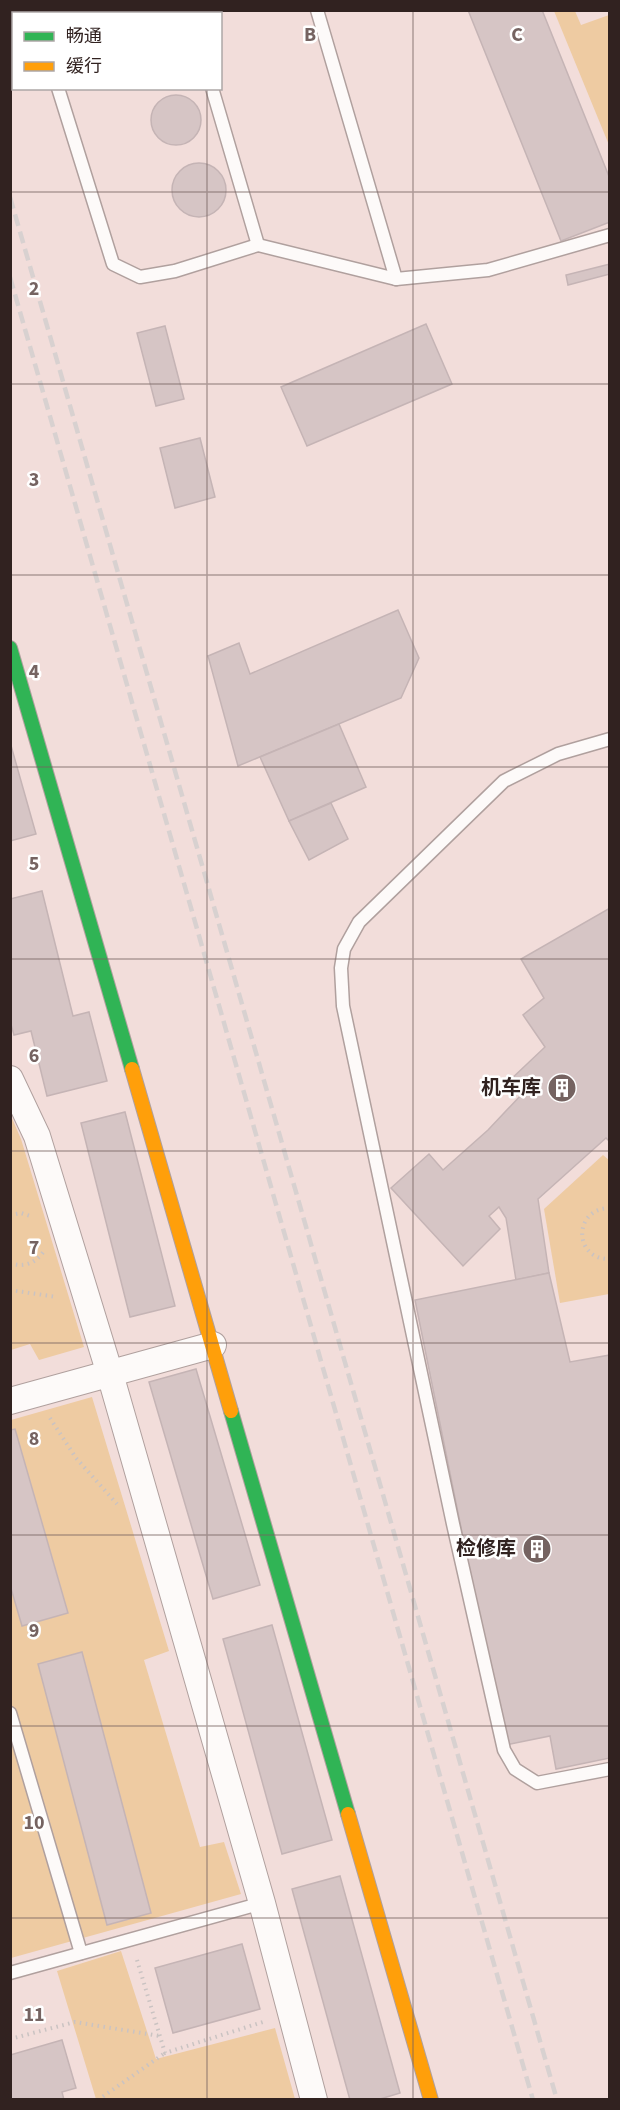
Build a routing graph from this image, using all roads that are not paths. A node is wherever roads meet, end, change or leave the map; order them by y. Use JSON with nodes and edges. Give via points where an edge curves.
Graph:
{"nodes":[{"id":1,"x":317,"y":10,"type":"edge"},
{"id":2,"x":59,"y":90,"type":"edge"},
{"id":3,"x":213,"y":90,"type":"edge"},
{"id":4,"x":609,"y":235,"type":"edge"},
{"id":5,"x":258,"y":244,"type":"junction"},
{"id":6,"x":396,"y":279,"type":"junction"},
{"id":7,"x":10,"y":648,"type":"edge"},
{"id":8,"x":609,"y":739,"type":"edge"},
{"id":9,"x":10,"y":1078,"type":"edge"},
{"id":10,"x":213,"y":1345,"type":"junction"},
{"id":11,"x":111,"y":1374,"type":"junction"},
{"id":12,"x":10,"y":1401,"type":"edge"},
{"id":13,"x":10,"y":1713,"type":"edge"},
{"id":14,"x":609,"y":1769,"type":"edge"},
{"id":15,"x":262,"y":1903,"type":"junction"},
{"id":16,"x":81,"y":1953,"type":"junction"},
{"id":17,"x":10,"y":1973,"type":"edge"},
{"id":18,"x":314,"y":2100,"type":"edge"},
{"id":19,"x":431,"y":2100,"type":"edge"}],
"edges":[{"from":1,"to":6,"type":"lane"},
{"from":2,"to":5,"type":"lane","via":[[112,264],[140,277],[175,271]]},
{"from":3,"to":5,"type":"lane"},
{"from":4,"to":6,"type":"lane","via":[[488,270]]},
{"from":5,"to":6,"type":"lane"},
{"from":7,"to":10,"type":"street"},
{"from":8,"to":14,"type":"lane","via":[[558,754],[504,781],[359,922],[344,949],[341,968],[343,1006],[504,1750],[515,1769],[537,1783]]},
{"from":9,"to":11,"type":"street","via":[[37,1136]]},
{"from":10,"to":11,"type":"street"},
{"from":10,"to":19,"type":"street"},
{"from":11,"to":12,"type":"street"},
{"from":11,"to":15,"type":"street"},
{"from":13,"to":16,"type":"lane"},
{"from":15,"to":16,"type":"lane"},
{"from":15,"to":18,"type":"street"},
{"from":16,"to":17,"type":"lane"}]}
